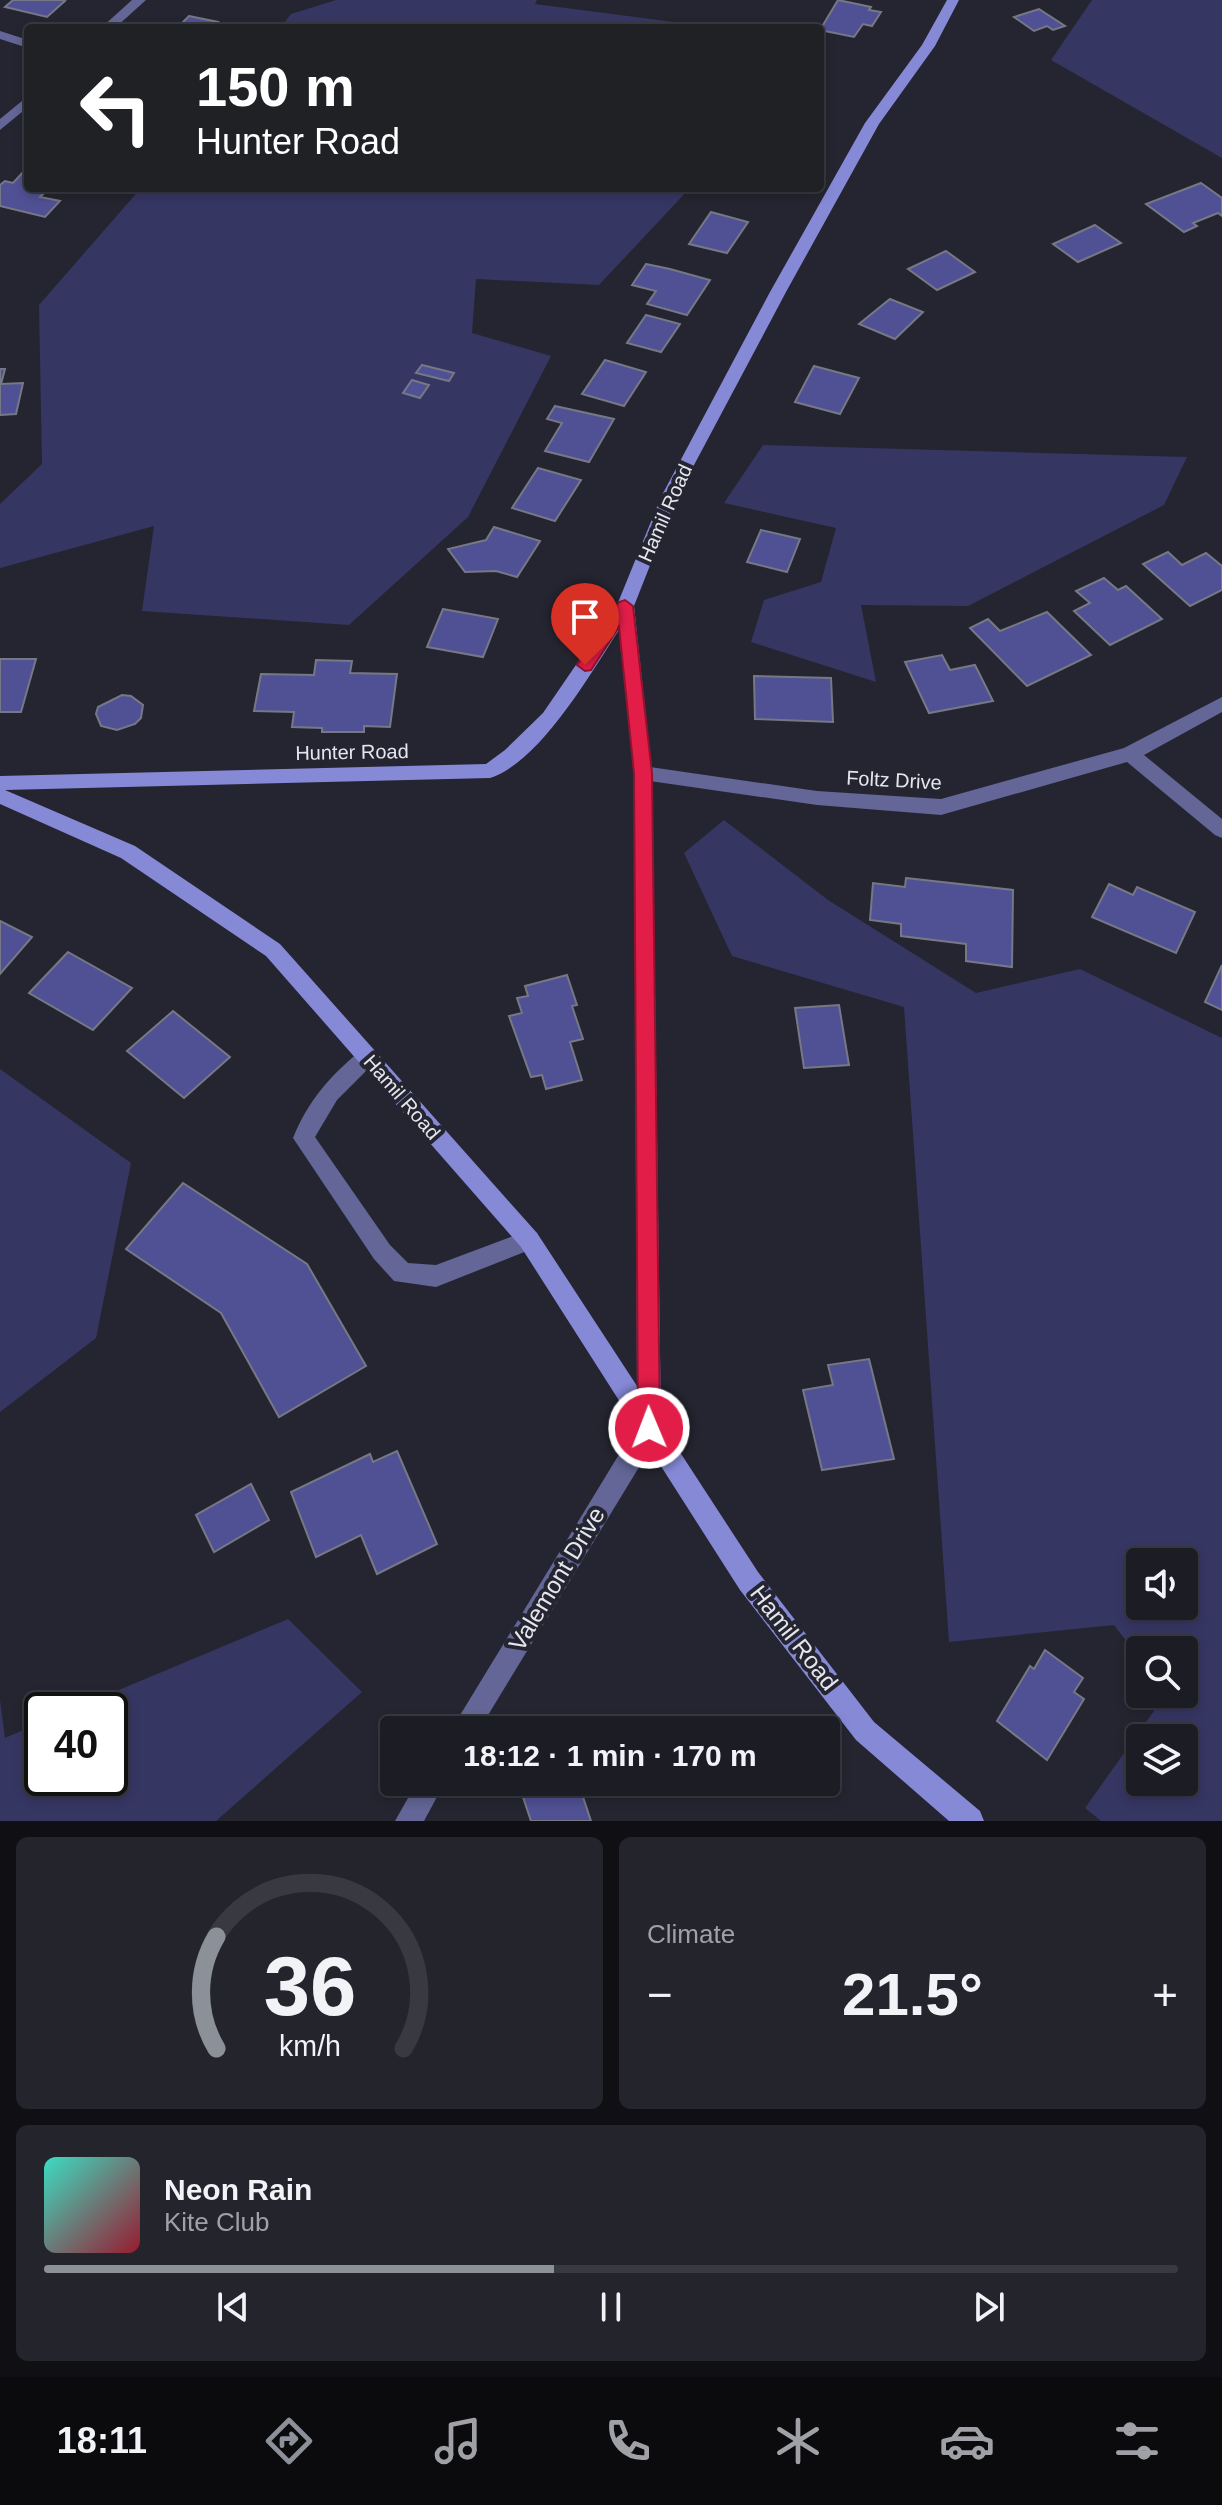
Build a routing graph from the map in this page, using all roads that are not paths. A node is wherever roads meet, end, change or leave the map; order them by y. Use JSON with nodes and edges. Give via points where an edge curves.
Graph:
{"nodes":[{"id":1,"x":140,"y":0,"type":"edge"},
{"id":2,"x":953,"y":0,"type":"edge"},
{"id":3,"x":112,"y":24,"type":"edge"},
{"id":4,"x":0,"y":35,"type":"edge"},
{"id":5,"x":24,"y":43,"type":"edge"},
{"id":6,"x":24,"y":104,"type":"edge"},
{"id":7,"x":0,"y":126,"type":"edge"},
{"id":8,"x":625,"y":606,"type":"junction"},
{"id":9,"x":1222,"y":704,"type":"edge"},
{"id":10,"x":1130,"y":754,"type":"junction"},
{"id":11,"x":643,"y":773,"type":"junction"},
{"id":12,"x":0,"y":783,"type":"edge"},
{"id":13,"x":0,"y":796,"type":"edge"},
{"id":14,"x":1222,"y":830,"type":"edge"},
{"id":15,"x":367,"y":1057,"type":"junction"},
{"id":16,"x":529,"y":1240,"type":"junction"},
{"id":17,"x":649,"y":1428,"type":"junction"},
{"id":18,"x":473,"y":1716,"type":"edge"},
{"id":19,"x":424,"y":1796,"type":"edge"},
{"id":20,"x":409,"y":1821,"type":"edge"},
{"id":21,"x":970,"y":1821,"type":"edge"}],
"edges":[{"from":1,"to":3,"type":"street"},
{"from":2,"to":8,"type":"street","name":"Hamil Road","via":[[928,46],[872,123],[778,292],[669,497]]},
{"from":4,"to":5,"type":"street"},
{"from":6,"to":7,"type":"street"},
{"from":8,"to":11,"type":"street","name":"Hamil Road"},
{"from":8,"to":12,"type":"street","name":"Hunter Road","via":[[550,720],[519,752],[490,771]]},
{"from":9,"to":10,"type":"street","name":"Foltz Drive"},
{"from":10,"to":11,"type":"street","name":"Foltz Drive","via":[[941,807],[817,798]]},
{"from":10,"to":14,"type":"street"},
{"from":11,"to":17,"type":"street","name":"Hamil Road"},
{"from":13,"to":15,"type":"street","name":"Hamil Road","via":[[128,852],[273,950]]},
{"from":15,"to":16,"type":"street","name":"Hamil Road"},
{"from":15,"to":16,"type":"street","via":[[330,1089],[311,1116],[304,1138],[382,1252],[402,1273],[436,1276]]},
{"from":16,"to":17,"type":"street","name":"Hamil Road"},
{"from":17,"to":18,"type":"street","name":"Valemont Drive"},
{"from":17,"to":21,"type":"street","name":"Hamil Road","via":[[749,1581],[865,1731]]},
{"from":19,"to":20,"type":"street"}]}
